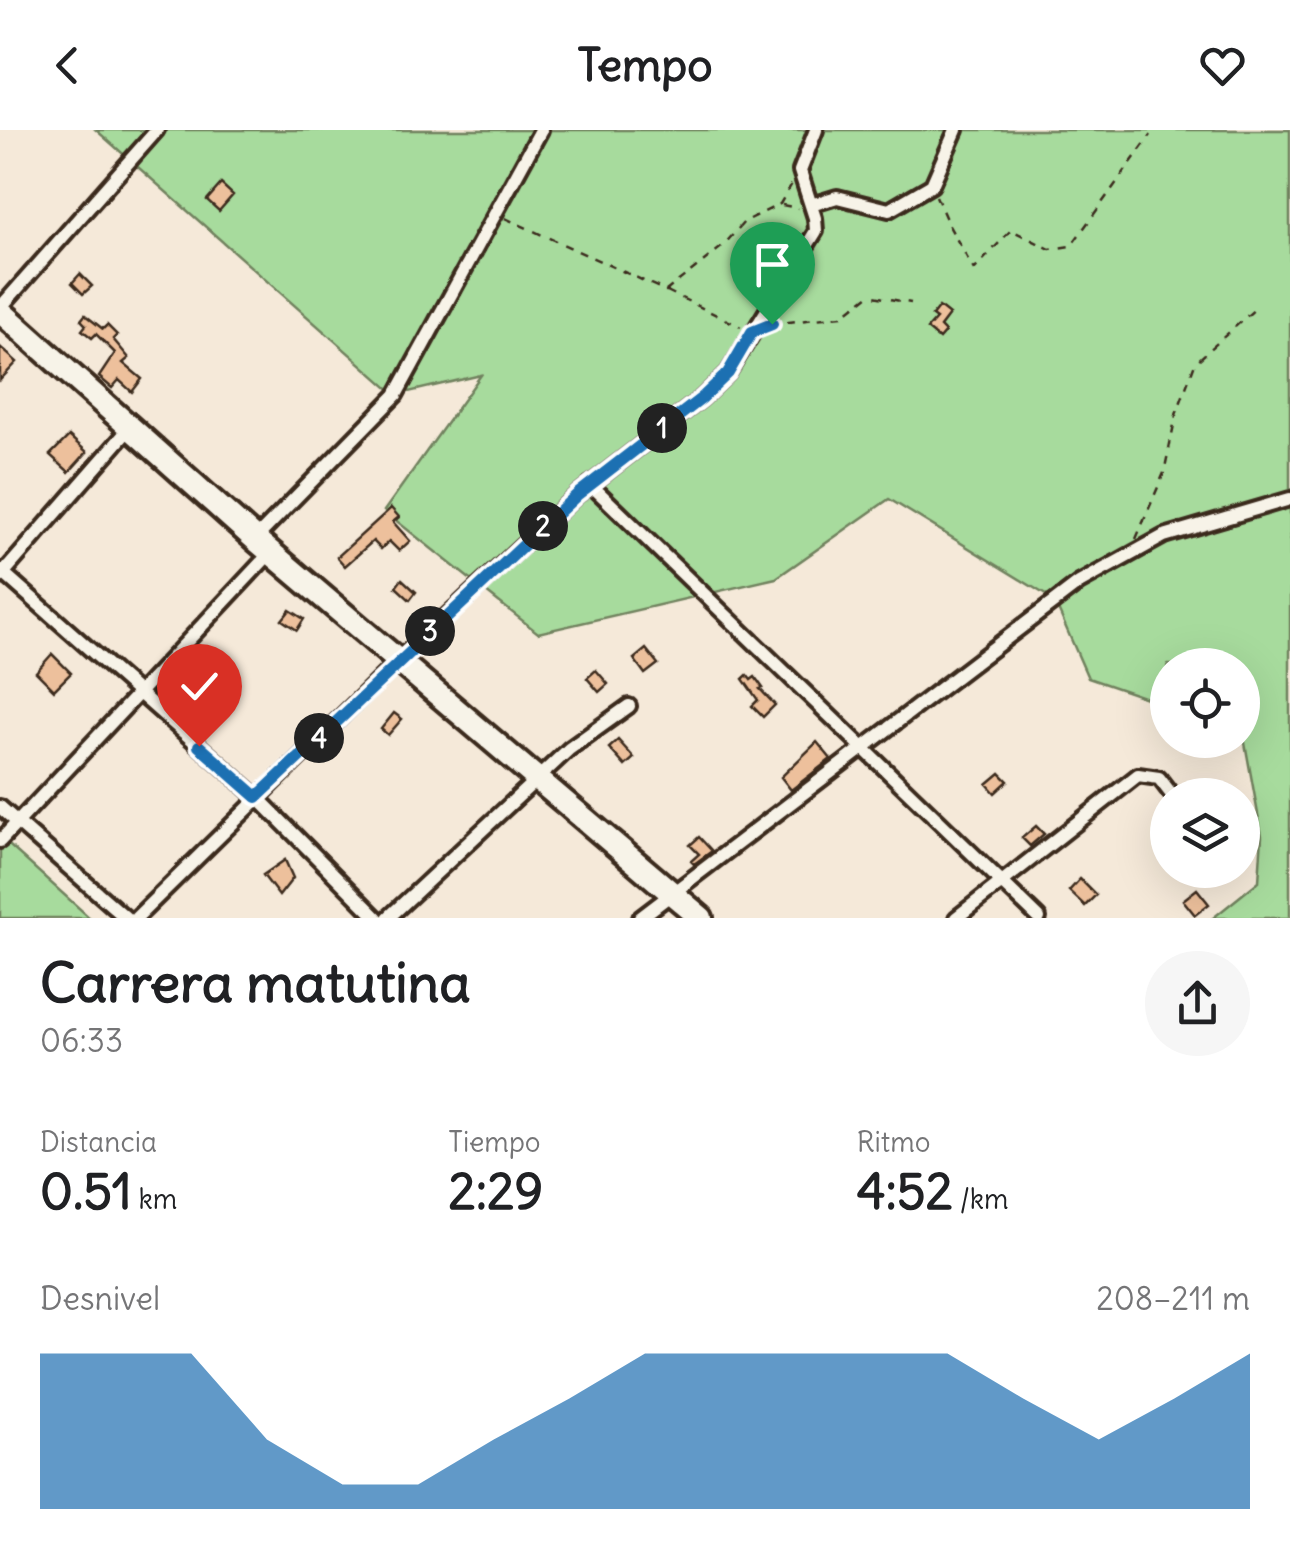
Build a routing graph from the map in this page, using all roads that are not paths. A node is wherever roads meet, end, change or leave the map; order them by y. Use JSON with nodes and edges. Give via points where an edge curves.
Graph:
{"nodes":[{"id":1,"x":157,"y":130,"type":"edge"},
{"id":2,"x":541,"y":130,"type":"edge"},
{"id":3,"x":816,"y":130,"type":"edge"},
{"id":4,"x":956,"y":130,"type":"edge"},
{"id":5,"x":810,"y":205,"type":"junction"},
{"id":6,"x":0,"y":309,"type":"edge"},
{"id":7,"x":129,"y":429,"type":"junction"},
{"id":8,"x":590,"y":484,"type":"junction"},
{"id":9,"x":1290,"y":499,"type":"edge"},
{"id":10,"x":263,"y":544,"type":"junction"},
{"id":11,"x":1,"y":574,"type":"edge"},
{"id":12,"x":400,"y":659,"type":"junction"},
{"id":13,"x":141,"y":694,"type":"junction"},
{"id":14,"x":628,"y":706,"type":"dead end"},
{"id":15,"x":864,"y":746,"type":"junction"},
{"id":16,"x":539,"y":777,"type":"junction"},
{"id":17,"x":1159,"y":778,"type":"edge"},
{"id":18,"x":257,"y":797,"type":"junction"},
{"id":19,"x":0,"y":807,"type":"edge"},
{"id":20,"x":18,"y":823,"type":"junction"},
{"id":21,"x":0,"y":841,"type":"edge"},
{"id":22,"x":1004,"y":883,"type":"junction"},
{"id":23,"x":673,"y":893,"type":"junction"},
{"id":24,"x":126,"y":918,"type":"edge"},
{"id":25,"x":136,"y":918,"type":"edge"},
{"id":26,"x":377,"y":918,"type":"edge"},
{"id":27,"x":388,"y":918,"type":"edge"},
{"id":28,"x":640,"y":918,"type":"edge"},
{"id":29,"x":701,"y":918,"type":"edge"},
{"id":30,"x":956,"y":918,"type":"edge"},
{"id":31,"x":1039,"y":918,"type":"edge"}],
"edges":[{"from":1,"to":6,"type":"street"},
{"from":2,"to":10,"type":"street","via":[[396,395]]},
{"from":3,"to":5,"type":"street","via":[[800,171]]},
{"from":4,"to":5,"type":"street","via":[[932,185],[889,210],[838,197]]},
{"from":5,"to":8,"type":"street","via":[[816,231],[728,373]]},
{"from":6,"to":7,"type":"highway"},
{"from":7,"to":10,"type":"highway"},
{"from":7,"to":11,"type":"street"},
{"from":8,"to":12,"type":"street"},
{"from":8,"to":15,"type":"street"},
{"from":9,"to":15,"type":"street","via":[[1164,536],[1079,584]]},
{"from":10,"to":12,"type":"highway"},
{"from":10,"to":13,"type":"street"},
{"from":11,"to":13,"type":"street"},
{"from":12,"to":16,"type":"highway"},
{"from":12,"to":18,"type":"street"},
{"from":13,"to":18,"type":"street"},
{"from":13,"to":20,"type":"street"},
{"from":14,"to":16,"type":"street"},
{"from":15,"to":22,"type":"street"},
{"from":15,"to":23,"type":"street"},
{"from":16,"to":23,"type":"highway"},
{"from":16,"to":27,"type":"street"},
{"from":17,"to":22,"type":"street","via":[[1138,775]]},
{"from":18,"to":25,"type":"street"},
{"from":18,"to":26,"type":"street"},
{"from":19,"to":20,"type":"street"},
{"from":20,"to":21,"type":"street"},
{"from":20,"to":24,"type":"street"},
{"from":22,"to":30,"type":"street"},
{"from":22,"to":31,"type":"street"},
{"from":23,"to":28,"type":"street"},
{"from":23,"to":29,"type":"highway"}]}
